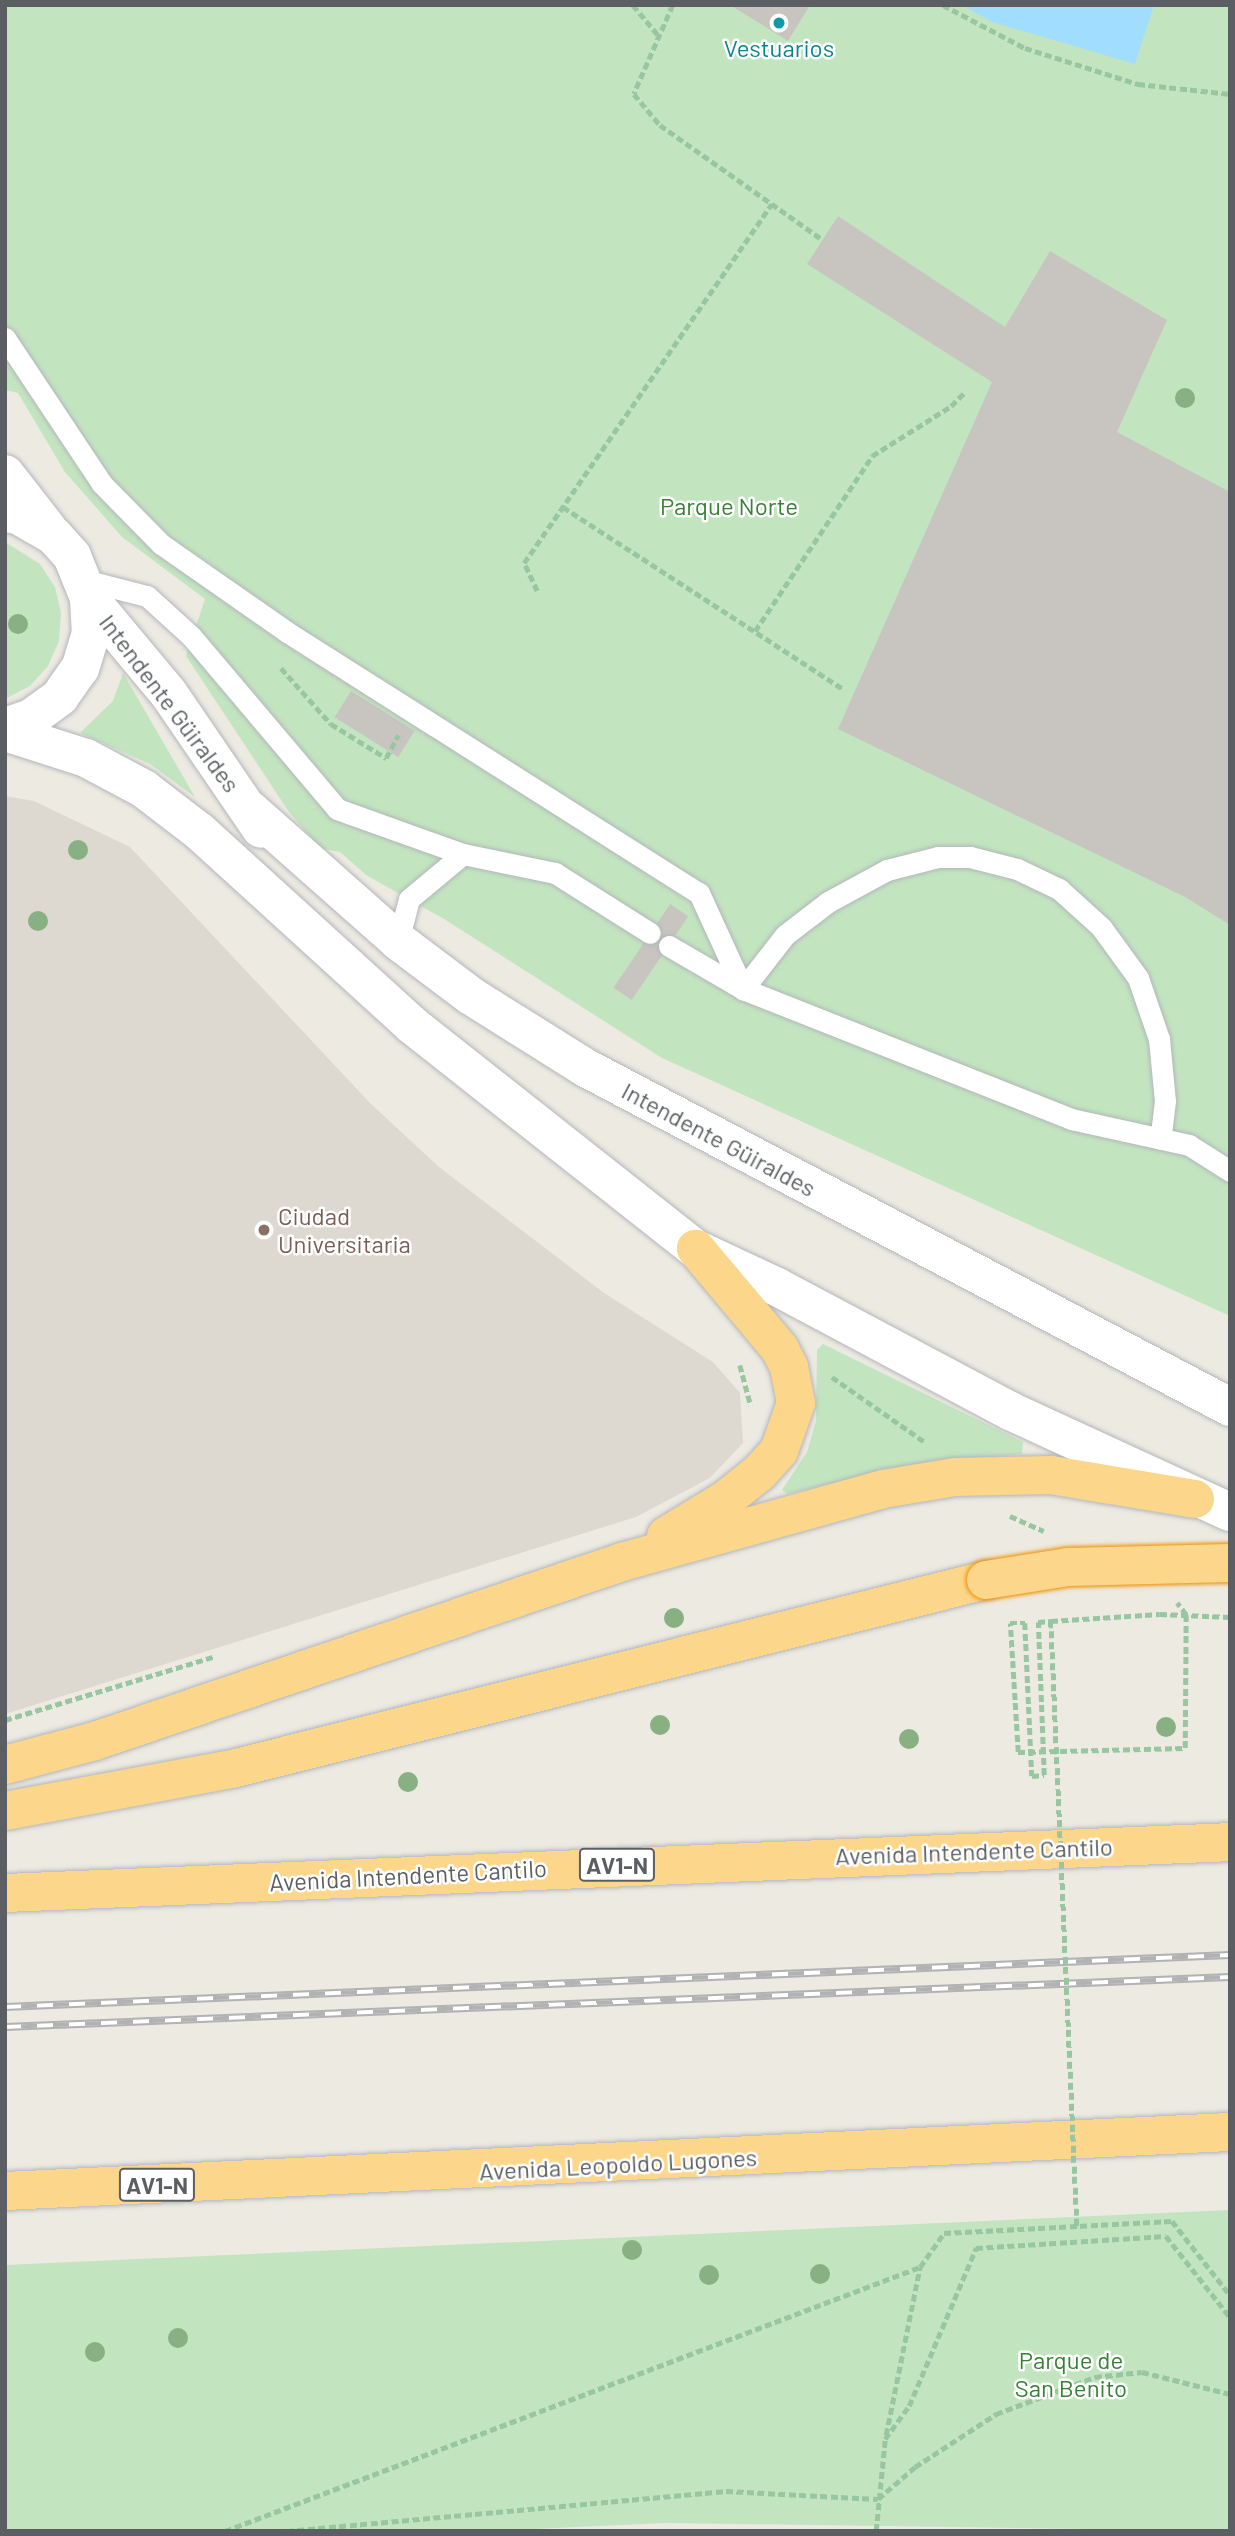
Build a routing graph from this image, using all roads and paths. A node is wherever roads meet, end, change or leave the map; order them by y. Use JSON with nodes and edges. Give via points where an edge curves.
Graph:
{"nodes":[{"id":1,"x":633,"y":5,"type":"edge"},
{"id":2,"x":673,"y":5,"type":"edge"},
{"id":3,"x":943,"y":5,"type":"edge"},
{"id":4,"x":659,"y":36,"type":"junction"},
{"id":5,"x":1230,"y":94,"type":"edge"},
{"id":6,"x":772,"y":204,"type":"junction"},
{"id":7,"x":823,"y":240,"type":"dead end"},
{"id":8,"x":5,"y":338,"type":"edge"},
{"id":9,"x":965,"y":392,"type":"dead end"},
{"id":10,"x":5,"y":474,"type":"edge"},
{"id":11,"x":563,"y":507,"type":"junction"},
{"id":12,"x":5,"y":513,"type":"edge"},
{"id":13,"x":54,"y":536,"type":"junction"},
{"id":14,"x":87,"y":589,"type":"junction"},
{"id":15,"x":537,"y":591,"type":"dead end"},
{"id":16,"x":755,"y":631,"type":"junction"},
{"id":17,"x":279,"y":666,"type":"dead end"},
{"id":18,"x":842,"y":688,"type":"dead end"},
{"id":19,"x":412,"y":710,"type":"junction"},
{"id":20,"x":5,"y":729,"type":"edge"},
{"id":21,"x":249,"y":809,"type":"junction"},
{"id":22,"x":463,"y":854,"type":"junction"},
{"id":23,"x":650,"y":933,"type":"dead end"},
{"id":24,"x":398,"y":941,"type":"junction"},
{"id":25,"x":669,"y":946,"type":"dead end"},
{"id":26,"x":343,"y":962,"type":"junction"},
{"id":27,"x":744,"y":989,"type":"junction"},
{"id":28,"x":1160,"y":1139,"type":"junction"},
{"id":29,"x":1230,"y":1171,"type":"edge"},
{"id":30,"x":696,"y":1249,"type":"junction"},
{"id":31,"x":739,"y":1361,"type":"dead end"},
{"id":32,"x":1230,"y":1408,"type":"edge"},
{"id":33,"x":752,"y":1419,"type":"dead end"},
{"id":34,"x":1212,"y":1505,"type":"edge"},
{"id":35,"x":622,"y":1562,"type":"junction"},
{"id":36,"x":1230,"y":1563,"type":"edge"},
{"id":37,"x":1230,"y":1616,"type":"edge"},
{"id":38,"x":1054,"y":1621,"type":"junction"},
{"id":39,"x":222,"y":1653,"type":"dead end"},
{"id":40,"x":5,"y":1720,"type":"edge"},
{"id":41,"x":1185,"y":1748,"type":"dead end"},
{"id":42,"x":5,"y":1765,"type":"edge"},
{"id":43,"x":5,"y":1811,"type":"edge"},
{"id":44,"x":1230,"y":1842,"type":"edge"},
{"id":45,"x":5,"y":1893,"type":"edge"},
{"id":46,"x":1230,"y":2132,"type":"edge"},
{"id":47,"x":5,"y":2191,"type":"edge"},
{"id":48,"x":1077,"y":2225,"type":"junction"},
{"id":49,"x":920,"y":2267,"type":"junction"},
{"id":50,"x":1230,"y":2295,"type":"edge"},
{"id":51,"x":1230,"y":2317,"type":"edge"},
{"id":52,"x":1230,"y":2395,"type":"edge"},
{"id":53,"x":886,"y":2439,"type":"junction"},
{"id":54,"x":878,"y":2499,"type":"junction"},
{"id":55,"x":225,"y":2531,"type":"edge"},
{"id":56,"x":287,"y":2531,"type":"edge"},
{"id":57,"x":876,"y":2531,"type":"edge"}],
"edges":[{"from":1,"to":4,"type":"path"},
{"from":2,"to":4,"type":"path"},
{"from":3,"to":5,"type":"path","via":[[1025,48],[1138,84]]},
{"from":4,"to":6,"type":"path","via":[[634,94],[660,125]]},
{"from":6,"to":7,"type":"path"},
{"from":6,"to":11,"type":"path"},
{"from":8,"to":19,"type":"lane","via":[[102,484],[131,517],[161,544],[287,632]]},
{"from":9,"to":16,"type":"path","via":[[951,406],[872,456]]},
{"from":10,"to":13,"type":"main road"},
{"from":11,"to":15,"type":"path","via":[[524,563]]},
{"from":11,"to":16,"type":"path"},
{"from":12,"to":13,"type":"main road","via":[[18,515]]},
{"from":13,"to":14,"type":"main road","name":"Intendente Güiraldes"},
{"from":14,"to":20,"type":"main road","via":[[91,633],[80,667],[60,697],[31,718]]},
{"from":14,"to":21,"type":"main road","name":"Intendente Güiraldes","via":[[169,694]]},
{"from":14,"to":22,"type":"lane","via":[[147,596],[191,636],[337,809]]},
{"from":16,"to":18,"type":"path"},
{"from":17,"to":19,"type":"path","via":[[331,724],[386,758]]},
{"from":19,"to":27,"type":"lane","via":[[699,893]]},
{"from":20,"to":26,"type":"main road","name":"Intendente Güiraldes","via":[[86,758],[144,789],[200,832]]},
{"from":21,"to":24,"type":"main road","name":"Intendente Güiraldes"},
{"from":21,"to":26,"type":"main road","name":"Intendente Güiraldes"},
{"from":22,"to":23,"type":"lane","via":[[555,873]]},
{"from":22,"to":24,"type":"lane","via":[[409,899]]},
{"from":24,"to":32,"type":"main road","name":"Intendente Güiraldes","via":[[471,996],[584,1068]]},
{"from":25,"to":27,"type":"lane"},
{"from":26,"to":30,"type":"main road","name":"Intendente Güiraldes","via":[[490,1089]]},
{"from":27,"to":28,"type":"lane","via":[[1071,1119]]},
{"from":27,"to":28,"type":"lane","via":[[785,934],[828,902],[887,870],[938,857],[970,857],[1017,869],[1059,889],[1076,904],[1101,928],[1138,978],[1159,1039],[1165,1101]]},
{"from":28,"to":29,"type":"lane","via":[[1189,1145]]},
{"from":30,"to":34,"type":"main road","name":"Intendente Güiraldes","via":[[999,1405]]},
{"from":30,"to":35,"type":"highway","via":[[756,1317],[789,1367],[796,1403],[791,1426],[779,1451],[759,1473],[725,1500]]},
{"from":31,"to":33,"type":"path","via":[[751,1392]]},
{"from":34,"to":35,"type":"highway","via":[[1051,1475],[956,1477],[883,1489]]},
{"from":35,"to":42,"type":"highway","via":[[95,1741]]},
{"from":36,"to":43,"type":"highway","bridge":true,"via":[[1068,1567],[986,1580],[232,1769]]},
{"from":37,"to":38,"type":"path"},
{"from":38,"to":41,"type":"path","bridge":true,"via":[[1038,1622],[1044,1775],[1032,1776],[1025,1623],[1010,1623],[1018,1752]]},
{"from":38,"to":48,"type":"path","bridge":true},
{"from":39,"to":40,"type":"path"},
{"from":44,"to":45,"type":"highway","name":"Avenida Intendente Cantilo","number":"AV1-N"},
{"from":46,"to":47,"type":"highway","name":"Avenida Leopoldo Lugones","number":"AV1-N"},
{"from":48,"to":49,"type":"path","bridge":true,"via":[[944,2233]]},
{"from":48,"to":50,"type":"path","via":[[1172,2221]]},
{"from":49,"to":53,"type":"path"},
{"from":49,"to":55,"type":"path"},
{"from":51,"to":53,"type":"path","via":[[1166,2236],[976,2248],[909,2406]]},
{"from":52,"to":54,"type":"path","via":[[1142,2372],[1095,2377],[996,2414],[915,2467]]},
{"from":53,"to":54,"type":"path"},
{"from":54,"to":56,"type":"path","via":[[726,2491]]},
{"from":54,"to":57,"type":"path"}]}
